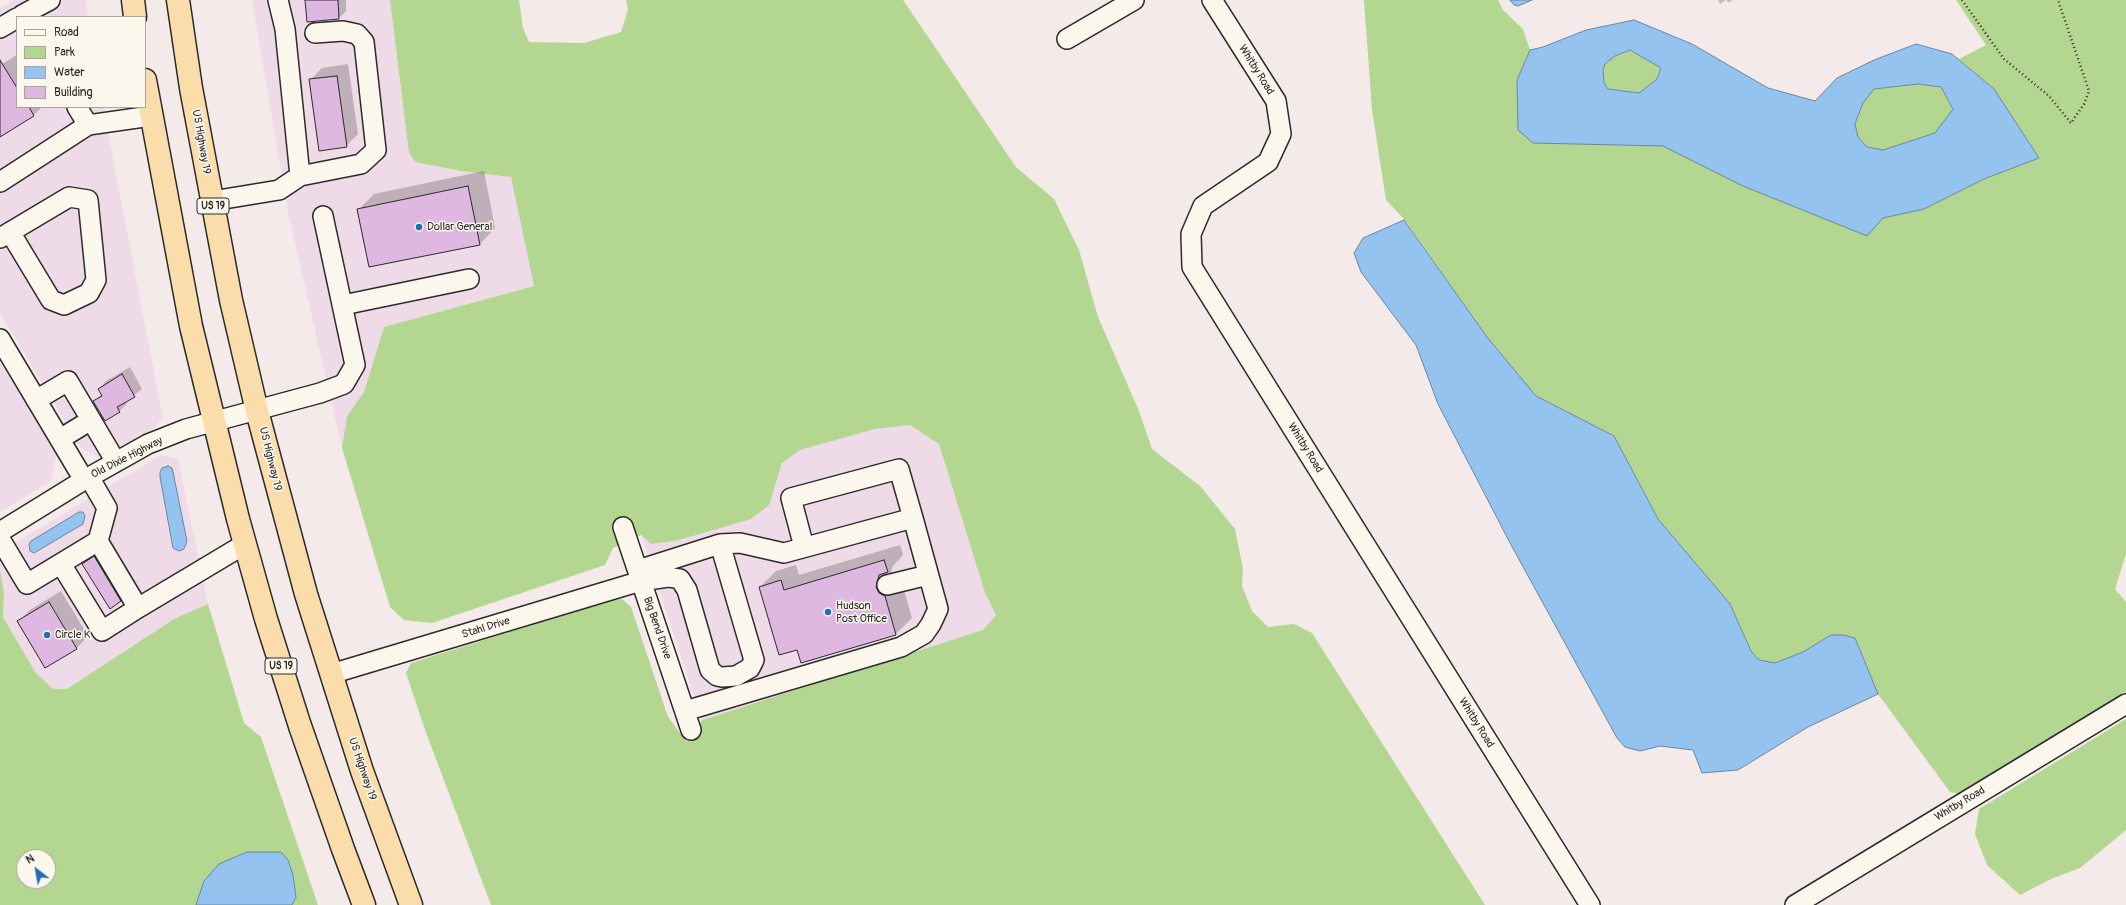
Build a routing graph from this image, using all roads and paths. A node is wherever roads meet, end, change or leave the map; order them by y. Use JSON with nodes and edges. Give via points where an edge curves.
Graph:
{"nodes":[{"id":1,"x":50,"y":0,"type":"edge"},
{"id":2,"x":133,"y":0,"type":"edge"},
{"id":3,"x":178,"y":0,"type":"edge"},
{"id":4,"x":278,"y":0,"type":"edge"},
{"id":5,"x":1134,"y":0,"type":"edge"},
{"id":6,"x":1212,"y":0,"type":"edge"},
{"id":7,"x":1962,"y":0,"type":"edge"},
{"id":8,"x":2058,"y":0,"type":"edge"},
{"id":9,"x":22,"y":16,"type":"edge"},
{"id":10,"x":135,"y":16,"type":"edge"},
{"id":11,"x":16,"y":19,"type":"edge"},
{"id":12,"x":0,"y":28,"type":"edge"},
{"id":13,"x":315,"y":33,"type":"dead end"},
{"id":14,"x":1067,"y":39,"type":"dead end"},
{"id":15,"x":146,"y":86,"type":"edge"},
{"id":16,"x":78,"y":108,"type":"edge"},
{"id":17,"x":151,"y":116,"type":"junction"},
{"id":18,"x":88,"y":124,"type":"junction"},
{"id":19,"x":300,"y":176,"type":"junction"},
{"id":20,"x":0,"y":182,"type":"edge"},
{"id":21,"x":212,"y":201,"type":"junction"},
{"id":22,"x":323,"y":216,"type":"dead end"},
{"id":23,"x":5,"y":235,"type":"edge"},
{"id":24,"x":469,"y":279,"type":"dead end"},
{"id":25,"x":343,"y":305,"type":"junction"},
{"id":26,"x":2,"y":345,"type":"edge"},
{"id":27,"x":36,"y":400,"type":"junction"},
{"id":28,"x":257,"y":411,"type":"junction"},
{"id":29,"x":91,"y":420,"type":"junction"},
{"id":30,"x":214,"y":422,"type":"junction"},
{"id":31,"x":60,"y":439,"type":"junction"},
{"id":32,"x":116,"y":462,"type":"junction"},
{"id":33,"x":87,"y":478,"type":"junction"},
{"id":34,"x":913,"y":518,"type":"junction"},
{"id":35,"x":623,"y":526,"type":"dead end"},
{"id":36,"x":0,"y":532,"type":"edge"},
{"id":37,"x":0,"y":539,"type":"edge"},
{"id":38,"x":98,"y":541,"type":"junction"},
{"id":39,"x":245,"y":544,"type":"junction"},
{"id":40,"x":720,"y":544,"type":"junction"},
{"id":41,"x":804,"y":547,"type":"junction"},
{"id":42,"x":691,"y":553,"type":"junction"},
{"id":43,"x":61,"y":564,"type":"junction"},
{"id":44,"x":928,"y":575,"type":"junction"},
{"id":45,"x":640,"y":576,"type":"junction"},
{"id":46,"x":680,"y":579,"type":"junction"},
{"id":47,"x":887,"y":585,"type":"dead end"},
{"id":48,"x":138,"y":608,"type":"junction"},
{"id":49,"x":331,"y":674,"type":"junction"},
{"id":50,"x":2126,"y":704,"type":"edge"},
{"id":51,"x":685,"y":711,"type":"junction"},
{"id":52,"x":691,"y":730,"type":"dead end"},
{"id":53,"x":364,"y":905,"type":"edge"},
{"id":54,"x":411,"y":905,"type":"edge"},
{"id":55,"x":1590,"y":905,"type":"edge"},
{"id":56,"x":1795,"y":905,"type":"edge"}],
"edges":[{"from":1,"to":9,"type":"street"},
{"from":2,"to":10,"type":"highway"},
{"from":3,"to":21,"type":"highway","name":"US Highway 19","number":"US 19"},
{"from":4,"to":19,"type":"street","via":[[285,29]]},
{"from":5,"to":14,"type":"street"},
{"from":6,"to":55,"type":"street","name":"Whitby Road","via":[[1276,101],[1281,134],[1268,162],[1203,206],[1191,234],[1192,267]]},
{"from":7,"to":8,"type":"path","via":[[2004,59],[2049,96],[2071,124],[2089,91]]},
{"from":11,"to":12,"type":"street"},
{"from":13,"to":19,"type":"street","via":[[343,30],[357,34],[364,42],[376,150],[362,164]]},
{"from":15,"to":17,"type":"highway","number":"US 19"},
{"from":16,"to":18,"type":"street"},
{"from":17,"to":18,"type":"street"},
{"from":17,"to":30,"type":"highway","number":"US 19","via":[[191,326]]},
{"from":18,"to":20,"type":"street"},
{"from":19,"to":21,"type":"street","via":[[279,190]]},
{"from":21,"to":28,"type":"highway","name":"US Highway 19","number":"US 19","via":[[231,300]]},
{"from":22,"to":25,"type":"street","name":"Old Dixie Highway"},
{"from":23,"to":23,"type":"street","via":[[69,197],[88,200],[96,280],[89,293],[64,305],[51,300]]},
{"from":24,"to":25,"type":"street"},
{"from":25,"to":28,"type":"street","name":"Old Dixie Highway","via":[[355,365],[344,384]]},
{"from":26,"to":27,"type":"street","name":"Old Dixie Highway"},
{"from":27,"to":29,"type":"street","via":[[68,381]]},
{"from":27,"to":31,"type":"street","name":"Old Dixie Highway"},
{"from":28,"to":30,"type":"street","name":"Old Dixie Highway"},
{"from":28,"to":49,"type":"highway","name":"US Highway 19","number":"US 19","via":[[304,587]]},
{"from":29,"to":31,"type":"street"},
{"from":29,"to":32,"type":"street"},
{"from":30,"to":32,"type":"street","name":"Old Dixie Highway","via":[[186,429],[148,444]]},
{"from":30,"to":39,"type":"highway","number":"US 19"},
{"from":31,"to":33,"type":"street","name":"Old Dixie Highway"},
{"from":32,"to":33,"type":"street","name":"Old Dixie Highway"},
{"from":33,"to":36,"type":"street"},
{"from":33,"to":38,"type":"street","via":[[107,508]]},
{"from":34,"to":41,"type":"street"},
{"from":34,"to":41,"type":"street","via":[[899,469],[791,498]]},
{"from":34,"to":44,"type":"street"},
{"from":35,"to":45,"type":"street","name":"Big Bend Drive"},
{"from":37,"to":43,"type":"street","via":[[28,584]]},
{"from":38,"to":43,"type":"street"},
{"from":38,"to":48,"type":"street"},
{"from":39,"to":48,"type":"street"},
{"from":39,"to":53,"type":"highway","number":"US 19","via":[[300,726]]},
{"from":40,"to":41,"type":"street","via":[[740,543],[784,553]]},
{"from":40,"to":42,"type":"street"},
{"from":40,"to":46,"type":"street","via":[[754,660],[750,668],[729,678],[716,676],[710,670],[689,598]]},
{"from":42,"to":45,"type":"street"},
{"from":42,"to":46,"type":"street"},
{"from":43,"to":48,"type":"street","via":[[102,631]]},
{"from":44,"to":47,"type":"street"},
{"from":44,"to":51,"type":"street","via":[[938,609],[924,634],[916,639],[901,647]]},
{"from":45,"to":46,"type":"street"},
{"from":45,"to":49,"type":"street","name":"Stahl Drive"},
{"from":45,"to":51,"type":"street","name":"Big Bend Drive"},
{"from":49,"to":54,"type":"highway","name":"US Highway 19","number":"US 19","via":[[362,771]]},
{"from":50,"to":56,"type":"street","name":"Whitby Road"},
{"from":51,"to":52,"type":"street","name":"Big Bend Drive"}]}
